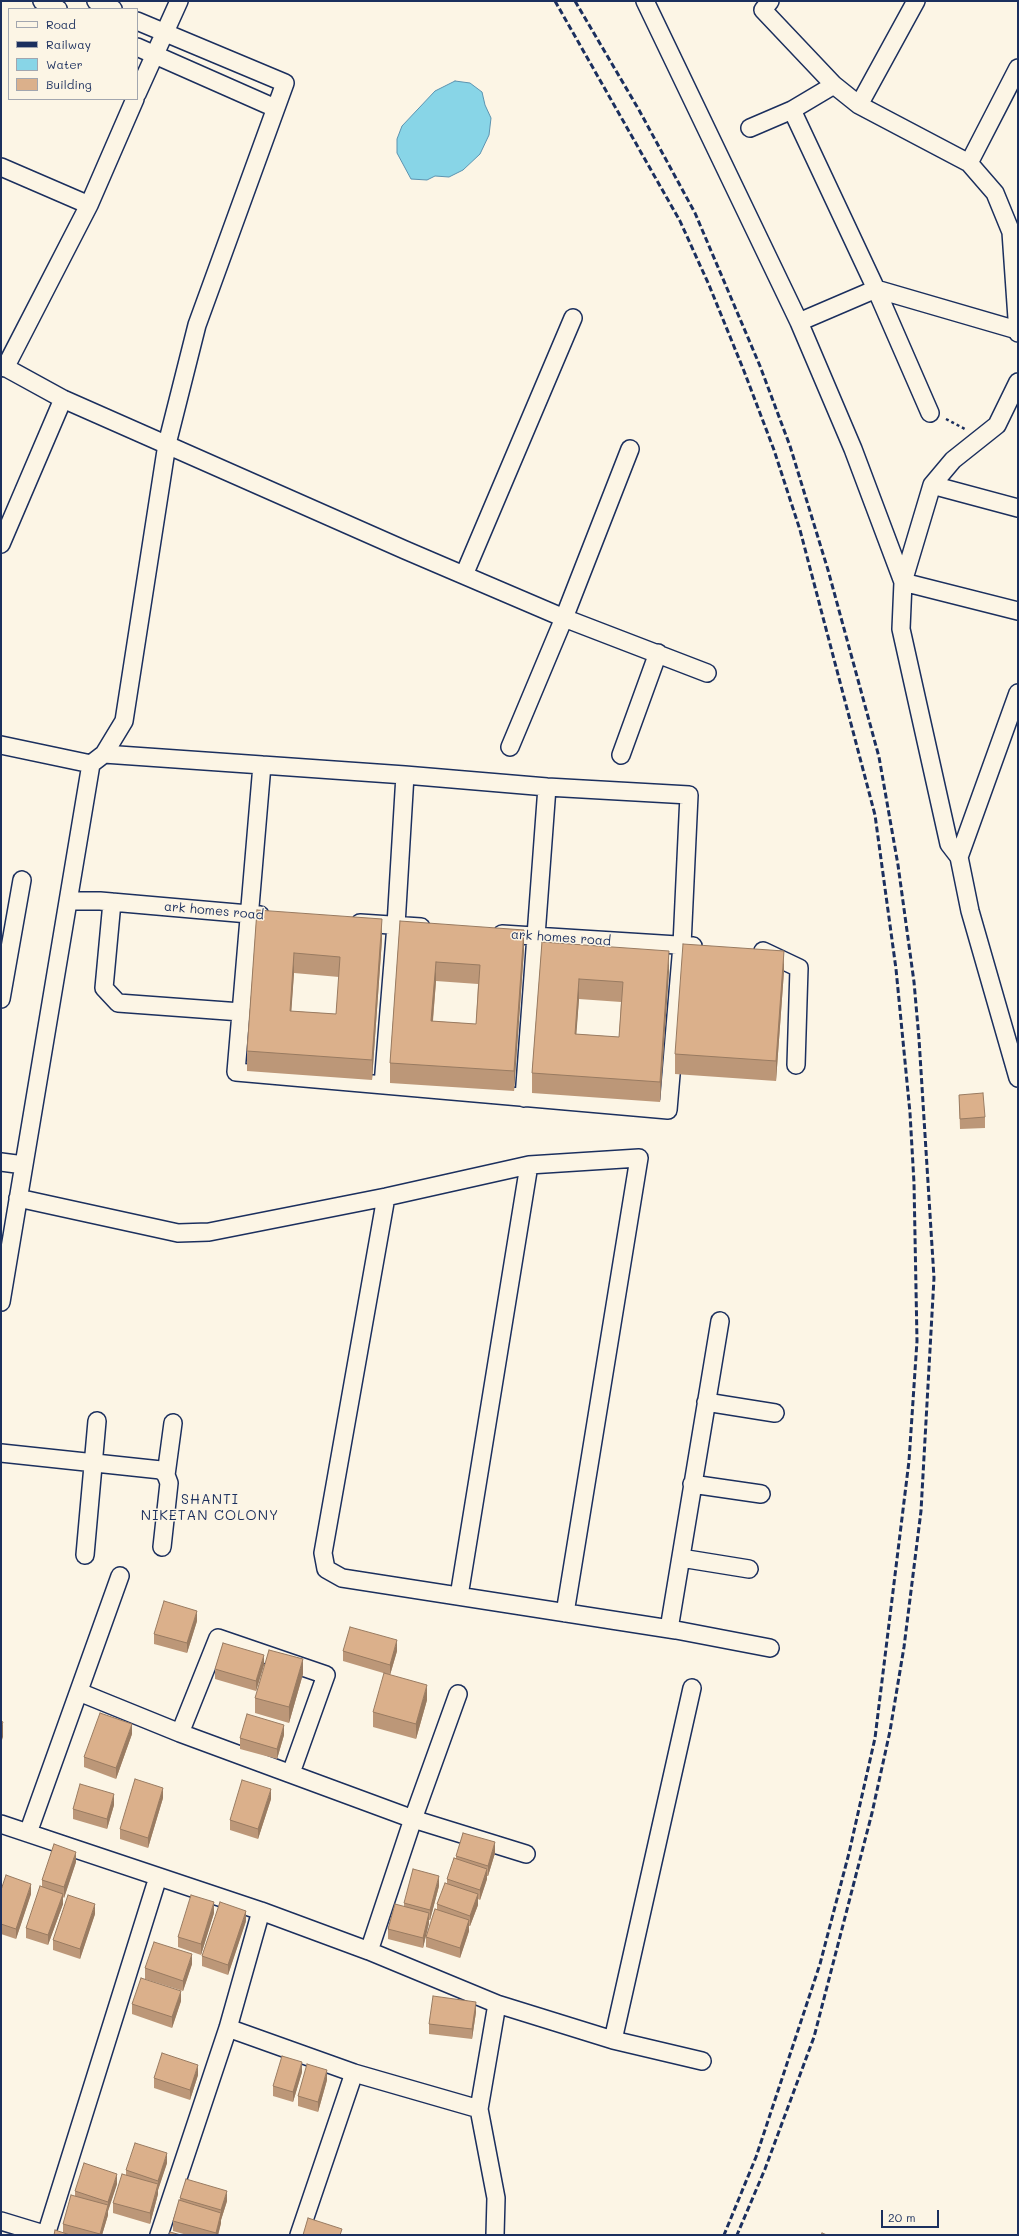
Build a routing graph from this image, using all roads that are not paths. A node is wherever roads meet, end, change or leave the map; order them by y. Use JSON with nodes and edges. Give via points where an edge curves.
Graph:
{"nodes":[{"id":1,"x":42,"y":1,"type":"edge"},
{"id":2,"x":96,"y":1,"type":"edge"},
{"id":3,"x":179,"y":1,"type":"edge"},
{"id":4,"x":645,"y":1,"type":"edge"},
{"id":5,"x":770,"y":1,"type":"edge"},
{"id":6,"x":916,"y":1,"type":"edge"},
{"id":7,"x":56,"y":8,"type":"edge"},
{"id":8,"x":111,"y":8,"type":"edge"},
{"id":9,"x":138,"y":20,"type":"edge"},
{"id":10,"x":164,"y":33,"type":"junction"},
{"id":11,"x":138,"y":47,"type":"edge"},
{"id":12,"x":154,"y":55,"type":"junction"},
{"id":13,"x":1018,"y":68,"type":"edge"},
{"id":14,"x":834,"y":85,"type":"junction"},
{"id":15,"x":138,"y":92,"type":"edge"},
{"id":16,"x":135,"y":100,"type":"edge"},
{"id":17,"x":859,"y":105,"type":"junction"},
{"id":18,"x":275,"y":108,"type":"junction"},
{"id":19,"x":792,"y":110,"type":"junction"},
{"id":20,"x":750,"y":128,"type":"dead end"},
{"id":21,"x":968,"y":163,"type":"junction"},
{"id":22,"x":1,"y":167,"type":"edge"},
{"id":23,"x":89,"y":205,"type":"junction"},
{"id":24,"x":1015,"y":232,"type":"edge"},
{"id":25,"x":876,"y":289,"type":"junction"},
{"id":26,"x":573,"y":318,"type":"dead end"},
{"id":27,"x":799,"y":322,"type":"junction"},
{"id":28,"x":1018,"y":332,"type":"edge"},
{"id":29,"x":3,"y":366,"type":"edge"},
{"id":30,"x":1018,"y":382,"type":"edge"},
{"id":31,"x":63,"y":399,"type":"junction"},
{"id":32,"x":930,"y":413,"type":"road end"},
{"id":33,"x":167,"y":444,"type":"junction"},
{"id":34,"x":630,"y":449,"type":"dead end"},
{"id":35,"x":932,"y":485,"type":"junction"},
{"id":36,"x":1018,"y":508,"type":"edge"},
{"id":37,"x":1,"y":544,"type":"edge"},
{"id":38,"x":464,"y":575,"type":"junction"},
{"id":39,"x":902,"y":582,"type":"junction"},
{"id":40,"x":1018,"y":611,"type":"edge"},
{"id":41,"x":564,"y":618,"type":"junction"},
{"id":42,"x":658,"y":653,"type":"junction"},
{"id":43,"x":708,"y":673,"type":"dead end"},
{"id":44,"x":1018,"y":693,"type":"edge"},
{"id":45,"x":1,"y":745,"type":"edge"},
{"id":46,"x":510,"y":747,"type":"dead end"},
{"id":47,"x":621,"y":756,"type":"dead end"},
{"id":48,"x":97,"y":759,"type":"junction"},
{"id":49,"x":262,"y":765,"type":"junction"},
{"id":50,"x":405,"y":775,"type":"junction"},
{"id":51,"x":546,"y":787,"type":"junction"},
{"id":52,"x":959,"y":857,"type":"junction"},
{"id":53,"x":22,"y":880,"type":"dead end"},
{"id":54,"x":69,"y":901,"type":"junction"},
{"id":55,"x":112,"y":902,"type":"junction"},
{"id":56,"x":249,"y":914,"type":"junction"},
{"id":57,"x":280,"y":917,"type":"edge"},
{"id":58,"x":342,"y":921,"type":"edge"},
{"id":59,"x":396,"y":925,"type":"junction"},
{"id":60,"x":435,"y":928,"type":"edge"},
{"id":61,"x":490,"y":933,"type":"edge"},
{"id":62,"x":536,"y":936,"type":"junction"},
{"id":63,"x":682,"y":945,"type":"junction"},
{"id":64,"x":713,"y":947,"type":"edge"},
{"id":65,"x":5,"y":950,"type":"edge"},
{"id":66,"x":744,"y":950,"type":"edge"},
{"id":67,"x":1,"y":999,"type":"edge"},
{"id":68,"x":241,"y":1012,"type":"junction"},
{"id":69,"x":796,"y":1066,"type":"dead end"},
{"id":70,"x":1018,"y":1078,"type":"edge"},
{"id":71,"x":383,"y":1085,"type":"junction"},
{"id":72,"x":524,"y":1098,"type":"junction"},
{"id":73,"x":1,"y":1162,"type":"edge"},
{"id":74,"x":529,"y":1165,"type":"junction"},
{"id":75,"x":24,"y":1166,"type":"junction"},
{"id":76,"x":386,"y":1197,"type":"junction"},
{"id":77,"x":18,"y":1198,"type":"junction"},
{"id":78,"x":1,"y":1302,"type":"edge"},
{"id":79,"x":720,"y":1321,"type":"dead end"},
{"id":80,"x":706,"y":1402,"type":"junction"},
{"id":81,"x":775,"y":1412,"type":"dead end"},
{"id":82,"x":97,"y":1421,"type":"dead end"},
{"id":83,"x":173,"y":1422,"type":"dead end"},
{"id":84,"x":1,"y":1453,"type":"edge"},
{"id":85,"x":95,"y":1463,"type":"junction"},
{"id":86,"x":166,"y":1475,"type":"junction"},
{"id":87,"x":692,"y":1484,"type":"junction"},
{"id":88,"x":761,"y":1494,"type":"dead end"},
{"id":89,"x":162,"y":1547,"type":"dead end"},
{"id":90,"x":85,"y":1555,"type":"dead end"},
{"id":91,"x":681,"y":1558,"type":"junction"},
{"id":92,"x":749,"y":1569,"type":"dead end"},
{"id":93,"x":120,"y":1576,"type":"dead end"},
{"id":94,"x":459,"y":1596,"type":"junction"},
{"id":95,"x":565,"y":1613,"type":"junction"},
{"id":96,"x":669,"y":1629,"type":"junction"},
{"id":97,"x":770,"y":1648,"type":"dead end"},
{"id":98,"x":692,"y":1688,"type":"dead end"},
{"id":99,"x":79,"y":1692,"type":"junction"},
{"id":100,"x":458,"y":1694,"type":"dead end"},
{"id":101,"x":180,"y":1733,"type":"junction"},
{"id":102,"x":290,"y":1773,"type":"junction"},
{"id":103,"x":413,"y":1819,"type":"junction"},
{"id":104,"x":1,"y":1824,"type":"edge"},
{"id":105,"x":28,"y":1833,"type":"junction"},
{"id":106,"x":526,"y":1854,"type":"dead end"},
{"id":107,"x":158,"y":1877,"type":"junction"},
{"id":108,"x":260,"y":1912,"type":"junction"},
{"id":109,"x":369,"y":1951,"type":"junction"},
{"id":110,"x":497,"y":2004,"type":"junction"},
{"id":111,"x":228,"y":2028,"type":"junction"},
{"id":112,"x":613,"y":2040,"type":"junction"},
{"id":113,"x":702,"y":2061,"type":"dead end"},
{"id":114,"x":354,"y":2072,"type":"junction"},
{"id":115,"x":479,"y":2109,"type":"junction"},
{"id":116,"x":1,"y":2221,"type":"edge"},
{"id":117,"x":47,"y":2235,"type":"edge"},
{"id":118,"x":159,"y":2235,"type":"edge"},
{"id":119,"x":299,"y":2235,"type":"edge"},
{"id":120,"x":495,"y":2235,"type":"edge"}],
"edges":[{"from":1,"to":7,"type":"street"},
{"from":2,"to":8,"type":"street"},
{"from":3,"to":10,"type":"street"},
{"from":4,"to":27,"type":"street"},
{"from":5,"to":14,"type":"street","via":[[763,10]]},
{"from":6,"to":17,"type":"street"},
{"from":9,"to":10,"type":"street"},
{"from":10,"to":12,"type":"street"},
{"from":10,"to":18,"type":"street","via":[[184,39],[285,83]]},
{"from":11,"to":12,"type":"street"},
{"from":12,"to":15,"type":"street"},
{"from":12,"to":18,"type":"street"},
{"from":13,"to":21,"type":"street"},
{"from":14,"to":17,"type":"street"},
{"from":14,"to":19,"type":"street"},
{"from":16,"to":23,"type":"street"},
{"from":17,"to":21,"type":"street"},
{"from":18,"to":33,"type":"street","via":[[197,325]]},
{"from":19,"to":20,"type":"street"},
{"from":19,"to":25,"type":"street"},
{"from":21,"to":24,"type":"street","via":[[995,193]]},
{"from":22,"to":23,"type":"street"},
{"from":23,"to":29,"type":"street"},
{"from":24,"to":28,"type":"street"},
{"from":25,"to":27,"type":"street"},
{"from":25,"to":28,"type":"street"},
{"from":25,"to":32,"type":"street"},
{"from":26,"to":38,"type":"street"},
{"from":27,"to":39,"type":"street","via":[[853,449]]},
{"from":29,"to":31,"type":"street"},
{"from":30,"to":35,"type":"street","via":[[997,425],[953,460]]},
{"from":31,"to":33,"type":"street"},
{"from":31,"to":37,"type":"street"},
{"from":33,"to":38,"type":"street"},
{"from":33,"to":48,"type":"street","via":[[124,721]]},
{"from":34,"to":41,"type":"street"},
{"from":35,"to":36,"type":"street"},
{"from":35,"to":39,"type":"street"},
{"from":38,"to":41,"type":"street"},
{"from":39,"to":40,"type":"street"},
{"from":39,"to":52,"type":"street","via":[[901,629],[949,844]]},
{"from":41,"to":42,"type":"street"},
{"from":41,"to":46,"type":"street"},
{"from":42,"to":43,"type":"street"},
{"from":42,"to":47,"type":"street"},
{"from":44,"to":52,"type":"street"},
{"from":45,"to":48,"type":"street"},
{"from":48,"to":49,"type":"street"},
{"from":48,"to":54,"type":"street"},
{"from":49,"to":50,"type":"street"},
{"from":49,"to":56,"type":"street"},
{"from":50,"to":51,"type":"street"},
{"from":50,"to":59,"type":"street"},
{"from":51,"to":62,"type":"street"},
{"from":51,"to":63,"type":"street","via":[[689,795]]},
{"from":52,"to":70,"type":"street","via":[[970,911]]},
{"from":53,"to":65,"type":"street"},
{"from":54,"to":55,"type":"street","name":"ark homes road"},
{"from":54,"to":75,"type":"street"},
{"from":55,"to":56,"type":"street","name":"ark homes road"},
{"from":55,"to":68,"type":"street","via":[[104,988],[118,1003]]},
{"from":56,"to":57,"type":"street","name":"ark homes road"},
{"from":56,"to":68,"type":"street"},
{"from":58,"to":59,"type":"street"},
{"from":59,"to":60,"type":"street"},
{"from":59,"to":71,"type":"street"},
{"from":61,"to":62,"type":"street","name":"ark homes road"},
{"from":62,"to":63,"type":"street","name":"ark homes road"},
{"from":62,"to":72,"type":"street"},
{"from":63,"to":64,"type":"street","name":"ark homes road"},
{"from":63,"to":72,"type":"street","via":[[668,1110]]},
{"from":65,"to":67,"type":"street"},
{"from":66,"to":69,"type":"street","via":[[766,951],[799,968]]},
{"from":68,"to":71,"type":"street","via":[[236,1072]]},
{"from":71,"to":72,"type":"street"},
{"from":73,"to":75,"type":"street"},
{"from":74,"to":76,"type":"street"},
{"from":74,"to":94,"type":"street"},
{"from":74,"to":95,"type":"street","via":[[639,1158]]},
{"from":75,"to":77,"type":"street"},
{"from":76,"to":77,"type":"street","via":[[240,1227],[178,1233]]},
{"from":76,"to":94,"type":"street","via":[[323,1553],[325,1564],[326,1569],[342,1578]]},
{"from":77,"to":78,"type":"street"},
{"from":79,"to":80,"type":"street"},
{"from":80,"to":81,"type":"street"},
{"from":80,"to":87,"type":"street"},
{"from":82,"to":85,"type":"street"},
{"from":83,"to":86,"type":"street"},
{"from":84,"to":85,"type":"street"},
{"from":85,"to":86,"type":"street","via":[[161,1470]]},
{"from":85,"to":90,"type":"street"},
{"from":86,"to":89,"type":"street","via":[[169,1483]]},
{"from":87,"to":88,"type":"street"},
{"from":87,"to":91,"type":"street"},
{"from":91,"to":92,"type":"street"},
{"from":91,"to":96,"type":"street"},
{"from":93,"to":99,"type":"street"},
{"from":94,"to":95,"type":"street"},
{"from":95,"to":96,"type":"street"},
{"from":96,"to":97,"type":"street"},
{"from":98,"to":112,"type":"street"},
{"from":99,"to":101,"type":"street"},
{"from":99,"to":105,"type":"street"},
{"from":100,"to":103,"type":"street"},
{"from":101,"to":102,"type":"street"},
{"from":101,"to":102,"type":"street","via":[[218,1638],[326,1675]]},
{"from":102,"to":103,"type":"street"},
{"from":103,"to":106,"type":"street"},
{"from":103,"to":109,"type":"street"},
{"from":104,"to":105,"type":"street"},
{"from":105,"to":107,"type":"street"},
{"from":107,"to":108,"type":"street"},
{"from":107,"to":117,"type":"street"},
{"from":108,"to":109,"type":"street"},
{"from":108,"to":111,"type":"street"},
{"from":109,"to":110,"type":"street"},
{"from":110,"to":112,"type":"street"},
{"from":110,"to":115,"type":"street"},
{"from":111,"to":114,"type":"street"},
{"from":111,"to":118,"type":"street"},
{"from":112,"to":113,"type":"street"},
{"from":114,"to":115,"type":"street"},
{"from":114,"to":119,"type":"street"},
{"from":115,"to":120,"type":"street","via":[[496,2198]]},
{"from":116,"to":117,"type":"street"}]}
